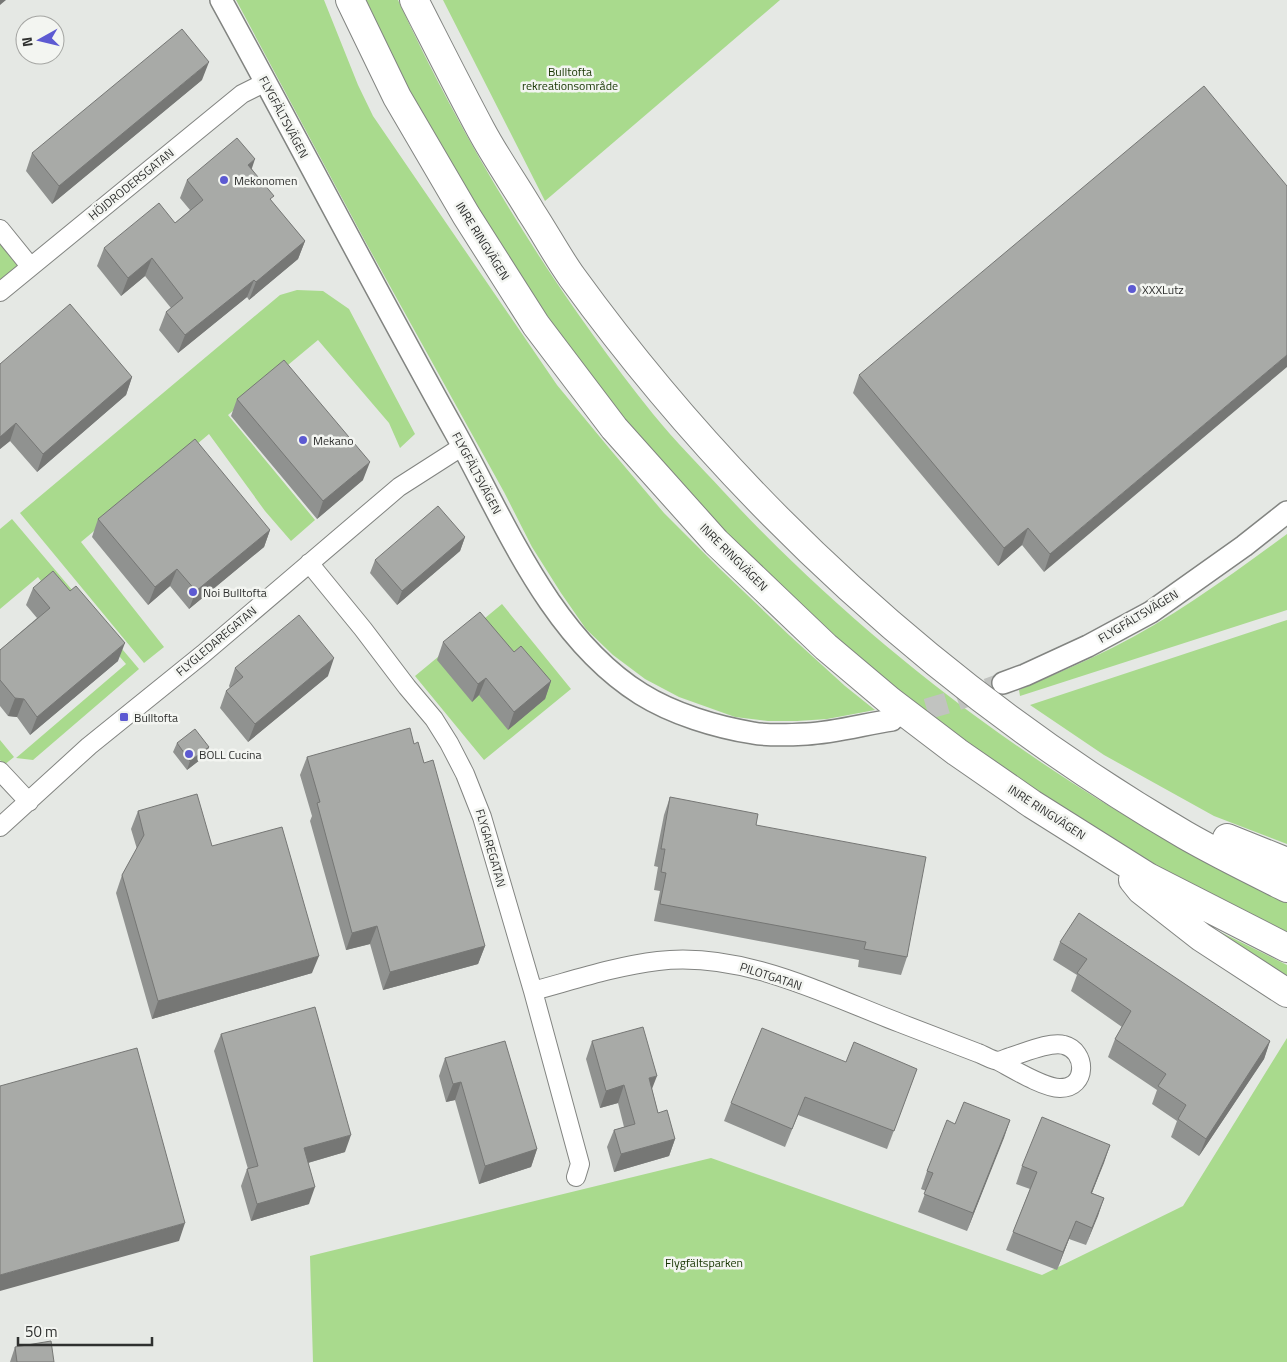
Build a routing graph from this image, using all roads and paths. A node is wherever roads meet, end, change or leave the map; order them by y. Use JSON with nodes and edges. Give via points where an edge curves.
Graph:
{"nodes":[{"id":1,"x":221,"y":0,"type":"edge"},
{"id":2,"x":350,"y":0,"type":"edge"},
{"id":3,"x":414,"y":0,"type":"edge"},
{"id":4,"x":266,"y":82,"type":"junction"},
{"id":5,"x":0,"y":229,"type":"edge"},
{"id":6,"x":30,"y":266,"type":"junction"},
{"id":7,"x":0,"y":292,"type":"edge"},
{"id":8,"x":463,"y":446,"type":"junction"},
{"id":9,"x":1287,"y":512,"type":"edge"},
{"id":10,"x":309,"y":563,"type":"junction"},
{"id":11,"x":1003,"y":683,"type":"tunnel mouth"},
{"id":12,"x":892,"y":720,"type":"tunnel mouth"},
{"id":13,"x":1071,"y":763,"type":"junction"},
{"id":14,"x":0,"y":771,"type":"edge"},
{"id":15,"x":29,"y":802,"type":"junction"},
{"id":16,"x":0,"y":827,"type":"edge"},
{"id":17,"x":1108,"y":850,"type":"junction"},
{"id":18,"x":1287,"y":862,"type":"edge"},
{"id":19,"x":1287,"y":888,"type":"edge"},
{"id":20,"x":1287,"y":948,"type":"edge"},
{"id":21,"x":533,"y":991,"type":"junction"},
{"id":22,"x":1287,"y":993,"type":"edge"},
{"id":23,"x":998,"y":1061,"type":"dead end"},
{"id":24,"x":576,"y":1177,"type":"dead end"}],
"edges":[{"from":1,"to":4,"type":"street","name":"FLYGFÄLTSVÄGEN"},
{"from":2,"to":17,"type":"highway","name":"INRE RINGVÄGEN","via":[[397,97],[466,216],[536,325],[614,428],[716,542],[826,647],[957,752],[1032,804]]},
{"from":3,"to":13,"type":"highway","via":[[482,132],[570,274],[673,406],[737,477],[891,625],[1000,712]]},
{"from":4,"to":6,"type":"street","name":"HÖJDRODERSGATAN","via":[[242,94]]},
{"from":4,"to":8,"type":"street","name":"FLYGFÄLTSVÄGEN"},
{"from":5,"to":6,"type":"street"},
{"from":6,"to":7,"type":"street","name":"HÖJDRODERSGATAN"},
{"from":8,"to":10,"type":"street","name":"FLYGLEDAREGATAN","via":[[399,486]]},
{"from":8,"to":12,"type":"street","name":"FLYGFÄLTSVÄGEN","via":[[492,504],[543,590],[574,634],[607,668],[641,694],[689,718],[754,734],[809,734]]},
{"from":9,"to":11,"type":"street","name":"FLYGFÄLTSVÄGEN","via":[[1151,612],[1088,646]]},
{"from":10,"to":15,"type":"street","name":"FLYGLEDAREGATAN","via":[[89,746]]},
{"from":10,"to":21,"type":"street","name":"FLYGAREGATAN","via":[[434,719],[454,751],[482,817]]},
{"from":13,"to":18,"type":"highway","via":[[1106,770],[1188,819]]},
{"from":13,"to":19,"type":"highway","via":[[1188,836]]},
{"from":14,"to":15,"type":"street"},
{"from":15,"to":16,"type":"street","name":"FLYGLEDAREGATAN"},
{"from":17,"to":20,"type":"highway","name":"INRE RINGVÄGEN","via":[[1148,877]]},
{"from":17,"to":22,"type":"highway","via":[[1141,890],[1201,937]]},
{"from":21,"to":23,"type":"street","name":"PILOTGATAN","via":[[659,961],[735,964],[774,974]]},
{"from":21,"to":24,"type":"street","name":"FLYGAREGATAN","via":[[580,1164]]}]}
